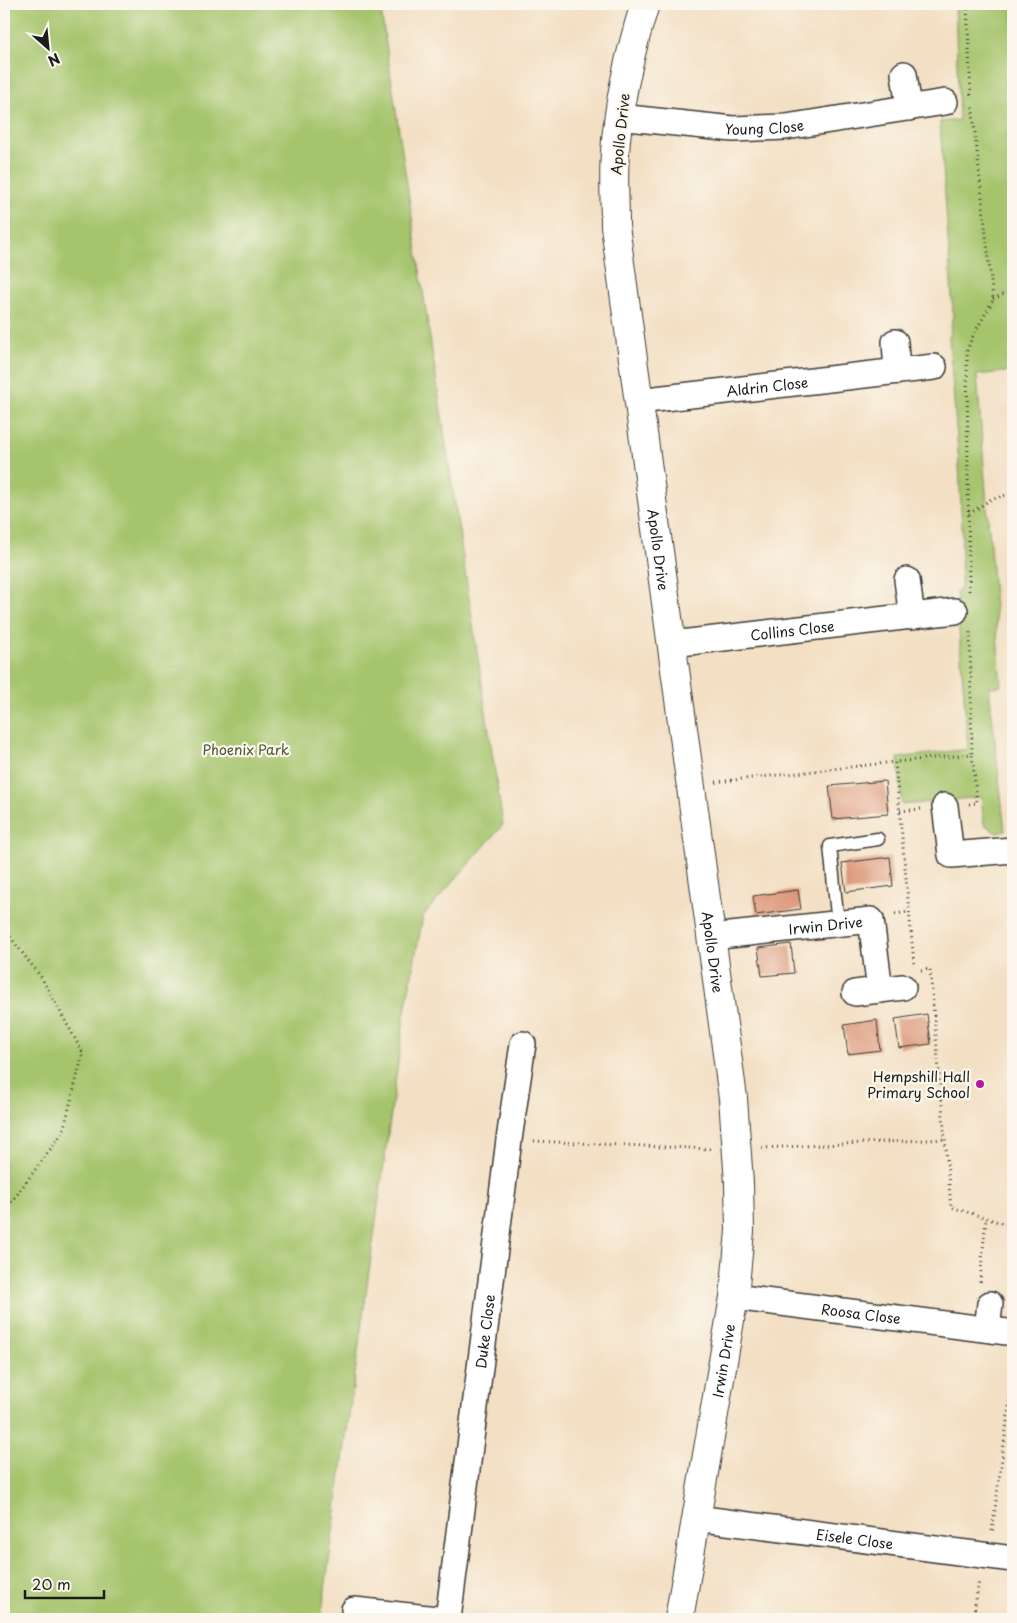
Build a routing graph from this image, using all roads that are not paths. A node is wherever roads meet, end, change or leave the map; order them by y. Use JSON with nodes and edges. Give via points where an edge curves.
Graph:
{"nodes":[{"id":1,"x":645,"y":4,"type":"edge"},
{"id":2,"x":904,"y":74,"type":"dead end"},
{"id":3,"x":945,"y":102,"type":"dead end"},
{"id":4,"x":909,"y":108,"type":"junction"},
{"id":5,"x":619,"y":117,"type":"junction"},
{"id":6,"x":895,"y":342,"type":"dead end"},
{"id":7,"x":934,"y":367,"type":"dead end"},
{"id":8,"x":897,"y":371,"type":"junction"},
{"id":9,"x":638,"y":401,"type":"junction"},
{"id":10,"x":907,"y":580,"type":"dead end"},
{"id":11,"x":965,"y":613,"type":"road end"},
{"id":12,"x":912,"y":617,"type":"junction"},
{"id":13,"x":672,"y":644,"type":"junction"},
{"id":14,"x":946,"y":806,"type":"dead end"},
{"id":15,"x":878,"y":839,"type":"dead end"},
{"id":16,"x":1013,"y":850,"type":"edge"},
{"id":17,"x":838,"y":925,"type":"junction"},
{"id":18,"x":711,"y":938,"type":"junction"},
{"id":19,"x":855,"y":993,"type":"dead end"},
{"id":20,"x":523,"y":1044,"type":"dead end"},
{"id":21,"x":734,"y":1098,"type":"joint"},
{"id":22,"x":734,"y":1297,"type":"junction"},
{"id":23,"x":990,"y":1304,"type":"road end"},
{"id":24,"x":696,"y":1518,"type":"junction"},
{"id":25,"x":1013,"y":1559,"type":"edge"},
{"id":26,"x":354,"y":1610,"type":"dead end"},
{"id":27,"x":437,"y":1619,"type":"edge"},
{"id":28,"x":448,"y":1619,"type":"edge"},
{"id":29,"x":679,"y":1619,"type":"edge"}],
"edges":[{"from":1,"to":5,"type":"street","name":"Apollo Drive","via":[[634,40]]},
{"from":2,"to":4,"type":"street"},
{"from":3,"to":4,"type":"street","name":"Young Close"},
{"from":4,"to":5,"type":"street","name":"Young Close","via":[[786,127],[733,129]]},
{"from":5,"to":9,"type":"street","name":"Apollo Drive","via":[[615,154],[615,226]]},
{"from":6,"to":8,"type":"street"},
{"from":7,"to":8,"type":"street","name":"Aldrin Close"},
{"from":8,"to":9,"type":"street","name":"Aldrin Close"},
{"from":9,"to":13,"type":"street","name":"Apollo Drive"},
{"from":10,"to":12,"type":"street"},
{"from":11,"to":12,"type":"street","name":"Collins Close"},
{"from":12,"to":13,"type":"street","name":"Collins Close"},
{"from":13,"to":18,"type":"street","name":"Apollo Drive"},
{"from":14,"to":16,"type":"street","via":[[951,855]]},
{"from":15,"to":17,"type":"lane","via":[[830,846]]},
{"from":17,"to":18,"type":"street","name":"Irwin Drive"},
{"from":17,"to":19,"type":"street","name":"Irwin Drive","via":[[871,920],[891,988]]},
{"from":18,"to":21,"type":"street","name":"Apollo Drive"},
{"from":20,"to":28,"type":"street","name":"Duke Close"},
{"from":21,"to":22,"type":"street","name":"Irwin Drive","bridge":true,"via":[[740,1231]]},
{"from":22,"to":23,"type":"street","name":"Roosa Close","via":[[997,1330]]},
{"from":22,"to":24,"type":"street","name":"Irwin Drive"},
{"from":24,"to":25,"type":"street","name":"Eisele Close"},
{"from":24,"to":29,"type":"street","name":"Irwin Drive"},
{"from":26,"to":27,"type":"street"}]}
